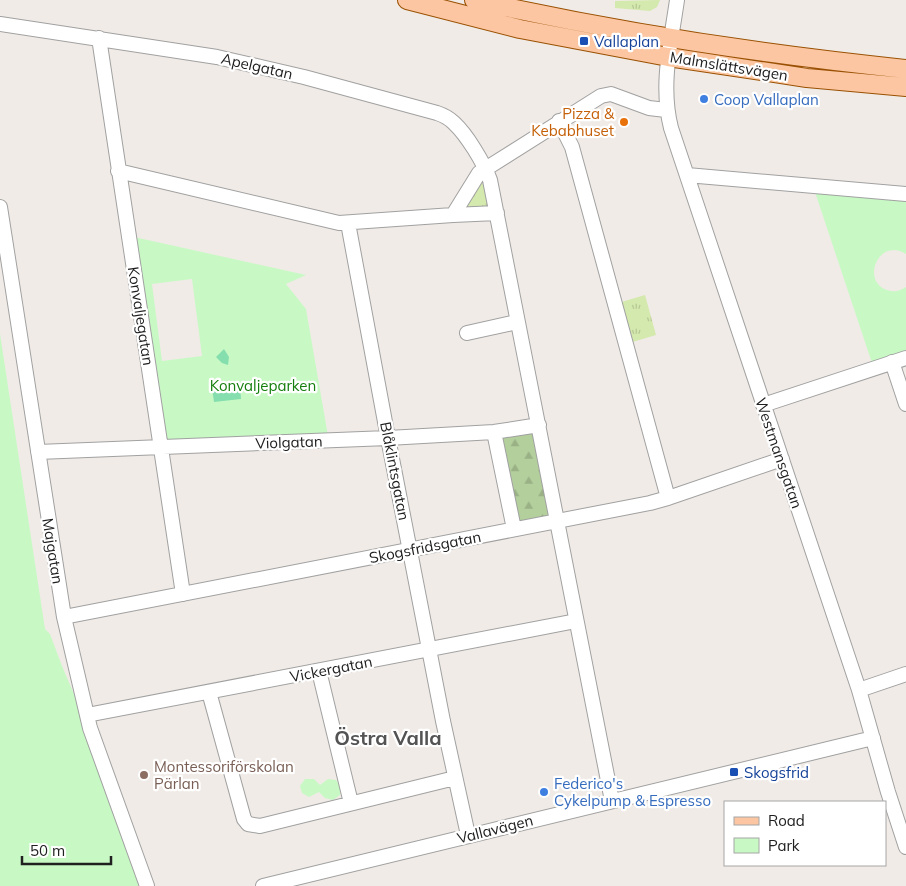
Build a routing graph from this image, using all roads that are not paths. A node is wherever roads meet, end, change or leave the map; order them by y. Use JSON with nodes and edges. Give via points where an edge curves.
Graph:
{"nodes":[{"id":1,"x":407,"y":0,"type":"edge"},
{"id":2,"x":474,"y":0,"type":"edge"},
{"id":3,"x":677,"y":0,"type":"edge"},
{"id":4,"x":0,"y":24,"type":"edge"},
{"id":5,"x":671,"y":37,"type":"junction"},
{"id":6,"x":99,"y":38,"type":"junction"},
{"id":7,"x":668,"y":57,"type":"junction"},
{"id":8,"x":906,"y":69,"type":"edge"},
{"id":9,"x":906,"y":87,"type":"edge"},
{"id":10,"x":666,"y":110,"type":"junction"},
{"id":11,"x":559,"y":121,"type":"junction"},
{"id":12,"x":486,"y":167,"type":"junction"},
{"id":13,"x":118,"y":171,"type":"junction"},
{"id":14,"x":687,"y":175,"type":"junction"},
{"id":15,"x":906,"y":194,"type":"edge"},
{"id":16,"x":0,"y":207,"type":"edge"},
{"id":17,"x":497,"y":213,"type":"junction"},
{"id":18,"x":453,"y":215,"type":"junction"},
{"id":19,"x":348,"y":223,"type":"junction"},
{"id":20,"x":518,"y":322,"type":"junction"},
{"id":21,"x":467,"y":333,"type":"dead end"},
{"id":22,"x":906,"y":358,"type":"edge"},
{"id":23,"x":892,"y":362,"type":"junction"},
{"id":24,"x":906,"y":404,"type":"edge"},
{"id":25,"x":763,"y":406,"type":"junction"},
{"id":26,"x":539,"y":425,"type":"junction"},
{"id":27,"x":494,"y":432,"type":"junction"},
{"id":28,"x":388,"y":438,"type":"junction"},
{"id":29,"x":160,"y":447,"type":"junction"},
{"id":30,"x":38,"y":452,"type":"junction"},
{"id":31,"x":782,"y":459,"type":"junction"},
{"id":32,"x":668,"y":498,"type":"junction"},
{"id":33,"x":557,"y":520,"type":"junction"},
{"id":34,"x":514,"y":529,"type":"junction"},
{"id":35,"x":411,"y":550,"type":"junction"},
{"id":36,"x":183,"y":594,"type":"junction"},
{"id":37,"x":64,"y":617,"type":"junction"},
{"id":38,"x":576,"y":621,"type":"junction"},
{"id":39,"x":430,"y":649,"type":"junction"},
{"id":40,"x":319,"y":671,"type":"junction"},
{"id":41,"x":906,"y":674,"type":"edge"},
{"id":42,"x":859,"y":690,"type":"junction"},
{"id":43,"x":208,"y":692,"type":"junction"},
{"id":44,"x":87,"y":715,"type":"junction"},
{"id":45,"x":873,"y":738,"type":"junction"},
{"id":46,"x":455,"y":778,"type":"junction"},
{"id":47,"x":612,"y":801,"type":"junction"},
{"id":48,"x":351,"y":803,"type":"junction"},
{"id":49,"x":468,"y":835,"type":"junction"},
{"id":50,"x":906,"y":847,"type":"edge"},
{"id":51,"x":147,"y":886,"type":"edge"},
{"id":52,"x":263,"y":886,"type":"edge"}],
"edges":[{"from":1,"to":7,"type":"main road","name":"Malmslättsvägen","via":[[528,30]]},
{"from":2,"to":5,"type":"main road","name":"Malmslättsvägen"},
{"from":3,"to":5,"type":"street","name":"Westmansgatan"},
{"from":4,"to":6,"type":"street","name":"Apelgatan"},
{"from":5,"to":7,"type":"street","name":"Westmansgatan"},
{"from":5,"to":8,"type":"main road","name":"Malmslättsvägen","via":[[820,60]]},
{"from":6,"to":12,"type":"street","name":"Apelgatan","via":[[217,57],[437,113],[455,123]]},
{"from":6,"to":13,"type":"street","name":"Konvaljegatan"},
{"from":7,"to":9,"type":"main road","name":"Malmslättsvägen","via":[[807,78]]},
{"from":7,"to":10,"type":"street","name":"Westmansgatan"},
{"from":10,"to":11,"type":"street","via":[[649,108],[611,94],[593,100]]},
{"from":10,"to":14,"type":"street","name":"Westmansgatan"},
{"from":11,"to":12,"type":"street"},
{"from":11,"to":32,"type":"street","via":[[572,147]]},
{"from":12,"to":17,"type":"street"},
{"from":12,"to":18,"type":"street","via":[[478,173]]},
{"from":13,"to":19,"type":"street"},
{"from":13,"to":29,"type":"street","name":"Konvaljegatan"},
{"from":14,"to":15,"type":"street"},
{"from":14,"to":25,"type":"street","name":"Westmansgatan"},
{"from":16,"to":30,"type":"street","name":"Majgatan"},
{"from":17,"to":18,"type":"street"},
{"from":17,"to":20,"type":"street"},
{"from":18,"to":19,"type":"street"},
{"from":19,"to":28,"type":"street","name":"Blåklintsgatan"},
{"from":20,"to":21,"type":"street"},
{"from":20,"to":26,"type":"street"},
{"from":22,"to":23,"type":"street"},
{"from":23,"to":24,"type":"street"},
{"from":23,"to":25,"type":"street"},
{"from":25,"to":31,"type":"street","name":"Westmansgatan"},
{"from":26,"to":27,"type":"street","name":"Violgatan"},
{"from":26,"to":33,"type":"street"},
{"from":27,"to":28,"type":"street","name":"Violgatan"},
{"from":27,"to":34,"type":"street"},
{"from":28,"to":29,"type":"street","name":"Violgatan"},
{"from":28,"to":35,"type":"street","name":"Blåklintsgatan"},
{"from":29,"to":30,"type":"street","name":"Violgatan"},
{"from":29,"to":36,"type":"street","name":"Konvaljegatan"},
{"from":30,"to":37,"type":"street","name":"Majgatan"},
{"from":31,"to":32,"type":"street","name":"Skogsfridsgatan"},
{"from":31,"to":42,"type":"street","name":"Westmansgatan"},
{"from":32,"to":33,"type":"street","name":"Skogsfridsgatan"},
{"from":33,"to":34,"type":"street","name":"Skogsfridsgatan"},
{"from":33,"to":38,"type":"street"},
{"from":34,"to":35,"type":"street","name":"Skogsfridsgatan"},
{"from":35,"to":36,"type":"street","name":"Skogsfridsgatan"},
{"from":35,"to":39,"type":"street","name":"Blåklintsgatan"},
{"from":36,"to":37,"type":"street","name":"Skogsfridsgatan"},
{"from":37,"to":44,"type":"street","name":"Majgatan"},
{"from":38,"to":39,"type":"street","name":"Vickergatan"},
{"from":38,"to":47,"type":"street"},
{"from":39,"to":40,"type":"street","name":"Vickergatan"},
{"from":39,"to":46,"type":"street","name":"Blåklintsgatan"},
{"from":40,"to":43,"type":"street","name":"Vickergatan"},
{"from":40,"to":48,"type":"street"},
{"from":41,"to":42,"type":"street"},
{"from":42,"to":45,"type":"street","name":"Westmansgatan"},
{"from":43,"to":44,"type":"street","name":"Vickergatan"},
{"from":43,"to":48,"type":"street","via":[[248,824],[260,826]]},
{"from":44,"to":51,"type":"street","name":"Majgatan"},
{"from":45,"to":47,"type":"street","name":"Vallavägen"},
{"from":45,"to":50,"type":"street","name":"Westmansgatan"},
{"from":46,"to":48,"type":"street"},
{"from":46,"to":49,"type":"street","name":"Blåklintsgatan"},
{"from":47,"to":49,"type":"street","name":"Vallavägen"},
{"from":49,"to":52,"type":"street","name":"Vallavägen"}]}
